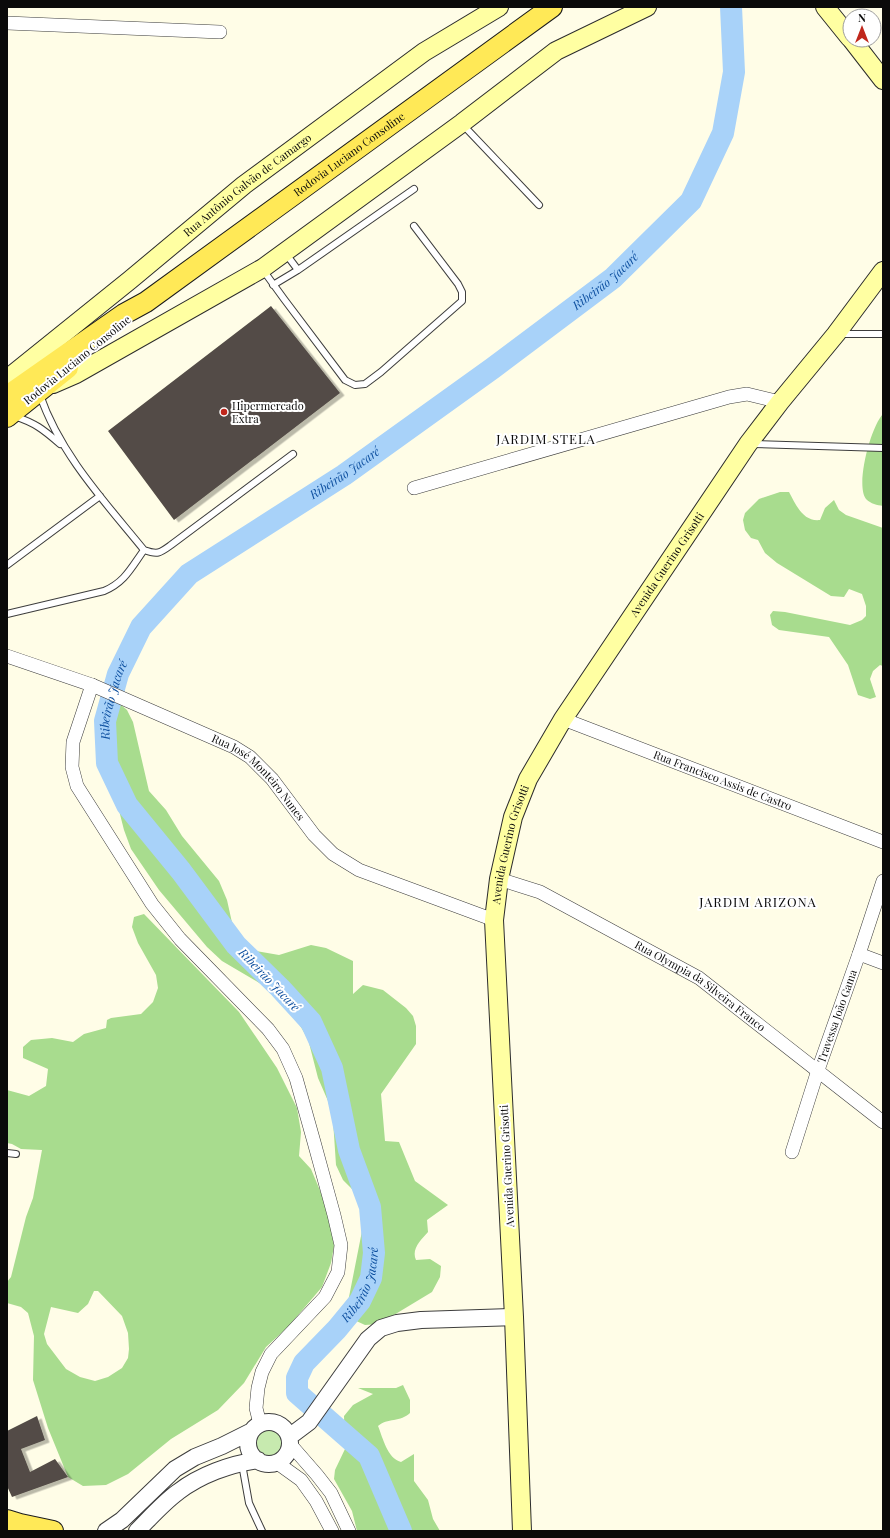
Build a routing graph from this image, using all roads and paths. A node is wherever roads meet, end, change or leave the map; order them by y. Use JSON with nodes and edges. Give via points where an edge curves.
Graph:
{"nodes":[{"id":1,"x":498,"y":7,"type":"edge"},
{"id":2,"x":552,"y":7,"type":"edge"},
{"id":3,"x":647,"y":7,"type":"edge"},
{"id":4,"x":826,"y":7,"type":"edge"},
{"id":5,"x":7,"y":23,"type":"edge"},
{"id":6,"x":842,"y":27,"type":"edge"},
{"id":7,"x":220,"y":32,"type":"dead end"},
{"id":8,"x":858,"y":48,"type":"edge"},
{"id":9,"x":883,"y":80,"type":"edge"},
{"id":10,"x":462,"y":123,"type":"junction"},
{"id":11,"x":414,"y":189,"type":"dead end"},
{"id":12,"x":539,"y":205,"type":"dead end"},
{"id":13,"x":414,"y":226,"type":"dead end"},
{"id":14,"x":285,"y":253,"type":"junction"},
{"id":15,"x":262,"y":268,"type":"junction"},
{"id":16,"x":298,"y":270,"type":"junction"},
{"id":17,"x":883,"y":271,"type":"edge"},
{"id":18,"x":274,"y":285,"type":"junction"},
{"id":19,"x":146,"y":302,"type":"junction"},
{"id":20,"x":836,"y":334,"type":"junction"},
{"id":21,"x":883,"y":334,"type":"edge"},
{"id":22,"x":7,"y":379,"type":"edge"},
{"id":23,"x":41,"y":389,"type":"junction"},
{"id":24,"x":780,"y":402,"type":"junction"},
{"id":25,"x":8,"y":409,"type":"edge"},
{"id":26,"x":748,"y":444,"type":"junction"},
{"id":27,"x":883,"y":448,"type":"edge"},
{"id":28,"x":65,"y":449,"type":"junction"},
{"id":29,"x":293,"y":454,"type":"dead end"},
{"id":30,"x":414,"y":488,"type":"dead end"},
{"id":31,"x":100,"y":496,"type":"junction"},
{"id":32,"x":144,"y":550,"type":"junction"},
{"id":33,"x":7,"y":565,"type":"edge"},
{"id":34,"x":7,"y":614,"type":"edge"},
{"id":35,"x":7,"y":656,"type":"edge"},
{"id":36,"x":92,"y":685,"type":"junction"},
{"id":37,"x":563,"y":719,"type":"junction"},
{"id":38,"x":883,"y":842,"type":"edge"},
{"id":39,"x":499,"y":879,"type":"junction"},
{"id":40,"x":883,"y":881,"type":"edge"},
{"id":41,"x":494,"y":920,"type":"junction"},
{"id":42,"x":859,"y":954,"type":"junction"},
{"id":43,"x":883,"y":963,"type":"edge"},
{"id":44,"x":818,"y":1070,"type":"junction"},
{"id":45,"x":883,"y":1122,"type":"edge"},
{"id":46,"x":792,"y":1152,"type":"dead end"},
{"id":47,"x":7,"y":1153,"type":"edge"},
{"id":48,"x":16,"y":1154,"type":"dead end"},
{"id":49,"x":514,"y":1317,"type":"junction"},
{"id":50,"x":255,"y":1428,"type":"junction"},
{"id":51,"x":290,"y":1441,"type":"junction"},
{"id":52,"x":258,"y":1460,"type":"junction"},
{"id":53,"x":276,"y":1462,"type":"junction"},
{"id":54,"x":242,"y":1463,"type":"junction"},
{"id":55,"x":7,"y":1520,"type":"edge"},
{"id":56,"x":52,"y":1531,"type":"edge"},
{"id":57,"x":63,"y":1531,"type":"edge"},
{"id":58,"x":106,"y":1531,"type":"edge"},
{"id":59,"x":137,"y":1531,"type":"edge"},
{"id":60,"x":262,"y":1531,"type":"edge"},
{"id":61,"x":332,"y":1531,"type":"edge"},
{"id":62,"x":349,"y":1531,"type":"edge"},
{"id":63,"x":522,"y":1531,"type":"edge"}],
"edges":[{"from":1,"to":22,"type":"main road","name":"Rua Antônio Galvão de Camargo","via":[[424,52],[244,185]]},
{"from":2,"to":19,"type":"main road","name":"Rodovia Luciano Consoline"},
{"from":3,"to":10,"type":"main road","via":[[556,51]]},
{"from":4,"to":6,"type":"main road"},
{"from":5,"to":7,"type":"street"},
{"from":8,"to":9,"type":"main road"},
{"from":10,"to":12,"type":"lane"},
{"from":10,"to":14,"type":"main road"},
{"from":11,"to":16,"type":"lane"},
{"from":13,"to":18,"type":"lane","via":[[458,284],[462,292],[462,301],[365,384],[355,385],[345,380]]},
{"from":14,"to":15,"type":"main road"},
{"from":14,"to":16,"type":"lane"},
{"from":15,"to":18,"type":"lane"},
{"from":15,"to":23,"type":"main road","via":[[76,374]]},
{"from":16,"to":18,"type":"lane"},
{"from":17,"to":20,"type":"main road","name":"Avenida Guerino Grisotti"},
{"from":19,"to":23,"type":"main road","name":"Rodovia Luciano Consoline","via":[[127,321]]},
{"from":19,"to":25,"type":"main road","name":"Rodovia Luciano Consoline","via":[[124,314]]},
{"from":20,"to":21,"type":"lane"},
{"from":20,"to":24,"type":"main road","name":"Avenida Guerino Grisotti"},
{"from":23,"to":25,"type":"main road","name":"Rodovia Luciano Consoline"},
{"from":23,"to":28,"type":"lane","via":[[53,429]]},
{"from":24,"to":26,"type":"main road","name":"Avenida Guerino Grisotti"},
{"from":24,"to":30,"type":"street","via":[[747,394],[729,397]]},
{"from":25,"to":28,"type":"lane","via":[[33,422]]},
{"from":26,"to":27,"type":"lane"},
{"from":26,"to":37,"type":"main road","name":"Avenida Guerino Grisotti"},
{"from":28,"to":31,"type":"lane"},
{"from":29,"to":32,"type":"lane","via":[[160,552],[154,554]]},
{"from":31,"to":32,"type":"lane"},
{"from":31,"to":33,"type":"lane"},
{"from":32,"to":34,"type":"lane","via":[[116,586]]},
{"from":35,"to":36,"type":"street","name":"Rua José Monteiro Nunes"},
{"from":36,"to":41,"type":"street","name":"Rua José Monteiro Nunes","via":[[234,747],[250,757],[272,779],[314,835],[333,854],[359,870]]},
{"from":36,"to":50,"type":"street","via":[[73,742],[72,767],[77,786],[152,904],[180,939],[268,1029],[283,1049],[296,1078],[341,1244],[338,1272],[325,1297],[271,1354],[262,1372]]},
{"from":37,"to":38,"type":"street","name":"Rua Francisco Assis de Castro"},
{"from":37,"to":39,"type":"main road","name":"Avenida Guerino Grisotti","via":[[528,779],[513,817]]},
{"from":39,"to":41,"type":"main road","name":"Avenida Guerino Grisotti"},
{"from":39,"to":44,"type":"street","name":"Rua Olympia da Silveira Franco","via":[[540,892],[699,978]]},
{"from":40,"to":42,"type":"street","name":"Travessa João Gama"},
{"from":41,"to":49,"type":"main road","name":"Avenida Guerino Grisotti"},
{"from":42,"to":43,"type":"street"},
{"from":42,"to":44,"type":"street","name":"Travessa João Gama"},
{"from":44,"to":45,"type":"street","name":"Rua Olympia da Silveira Franco"},
{"from":44,"to":46,"type":"street","name":"Travessa João Gama"},
{"from":47,"to":48,"type":"lane"},
{"from":49,"to":51,"type":"street","via":[[421,1320],[381,1328],[368,1338],[309,1422]]},
{"from":49,"to":63,"type":"main road","name":"Avenida Guerino Grisotti"},
{"from":50,"to":51,"type":"street","via":[[272,1422],[278,1424],[283,1427]]},
{"from":50,"to":52,"type":"street","via":[[248,1438],[249,1451]]},
{"from":50,"to":58,"type":"street","via":[[175,1469],[122,1520]]},
{"from":51,"to":53,"type":"street","via":[[286,1455]]},
{"from":51,"to":62,"type":"street","via":[[331,1493]]},
{"from":52,"to":53,"type":"street","via":[[264,1463]]},
{"from":52,"to":54,"type":"street"},
{"from":53,"to":61,"type":"street","via":[[301,1480]]},
{"from":54,"to":59,"type":"street","via":[[199,1478],[177,1492]]},
{"from":54,"to":60,"type":"lane","via":[[249,1503]]},
{"from":55,"to":56,"type":"main road"},
{"from":56,"to":57,"type":"main road"}]}
